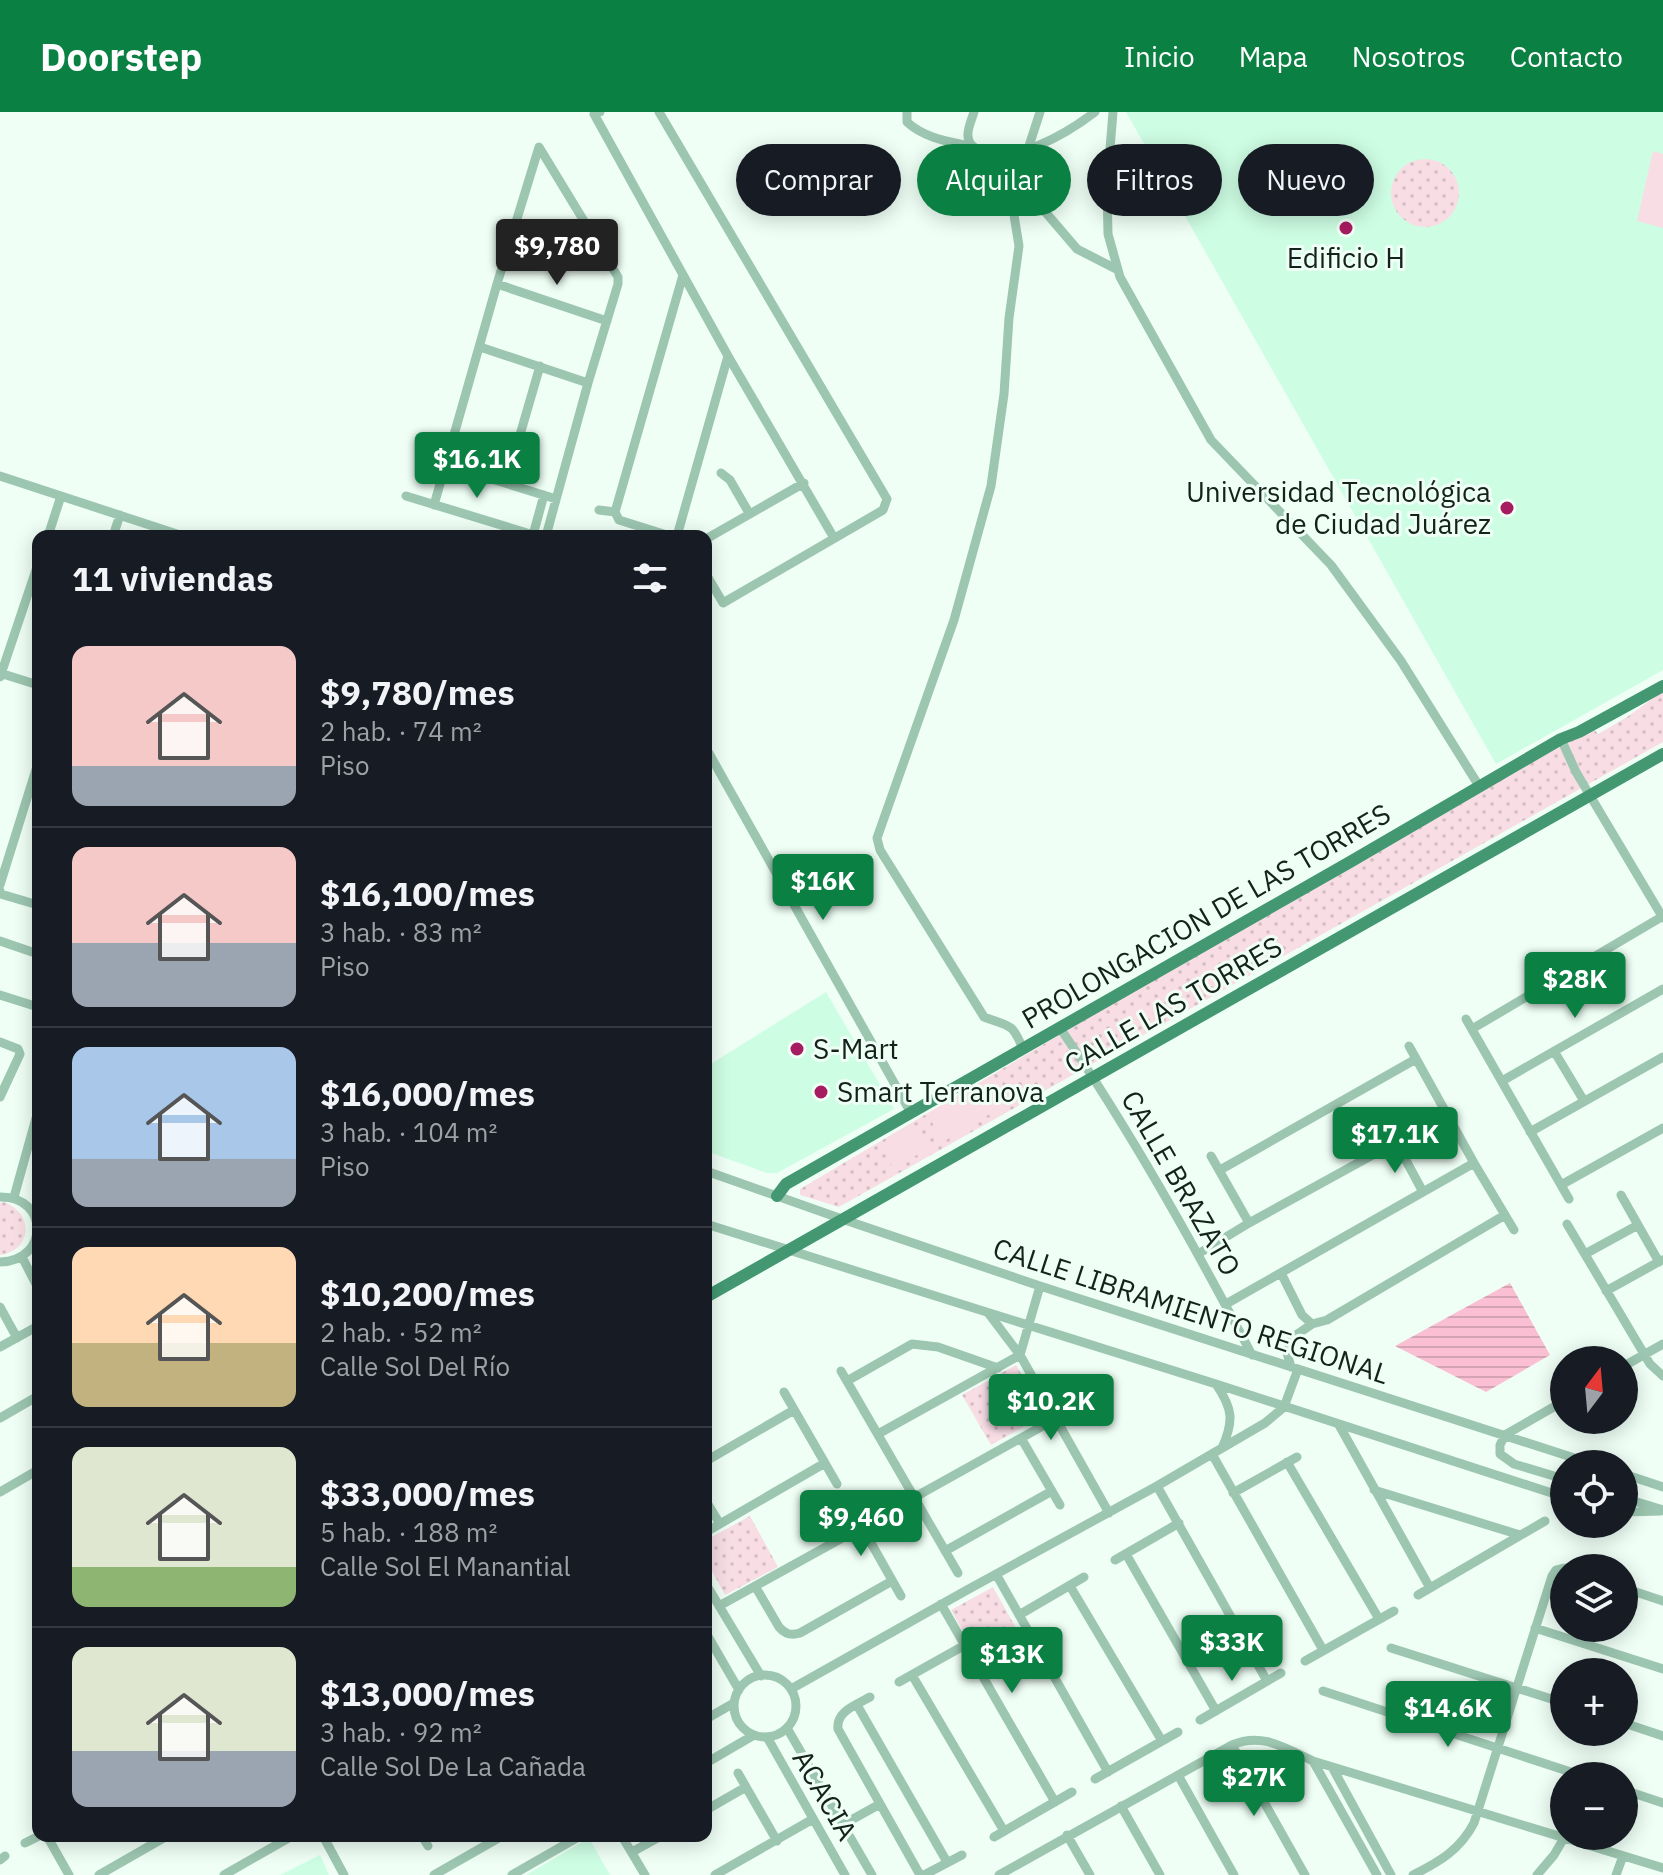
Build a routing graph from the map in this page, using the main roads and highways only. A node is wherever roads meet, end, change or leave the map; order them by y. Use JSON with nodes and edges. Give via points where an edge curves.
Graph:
{"nodes":[{"id":1,"x":1663,"y":686,"type":"edge"},
{"id":2,"x":1663,"y":754,"type":"edge"},
{"id":3,"x":777,"y":1196,"type":"road end"},
{"id":4,"x":712,"y":1294,"type":"edge"}],
"edges":[{"from":1,"to":3,"type":"main road","name":"PROLONGACION DE LAS TORRES","via":[[1561,739],[786,1184]]},
{"from":2,"to":4,"type":"main road","name":"CALLE LAS TORRES"}]}
